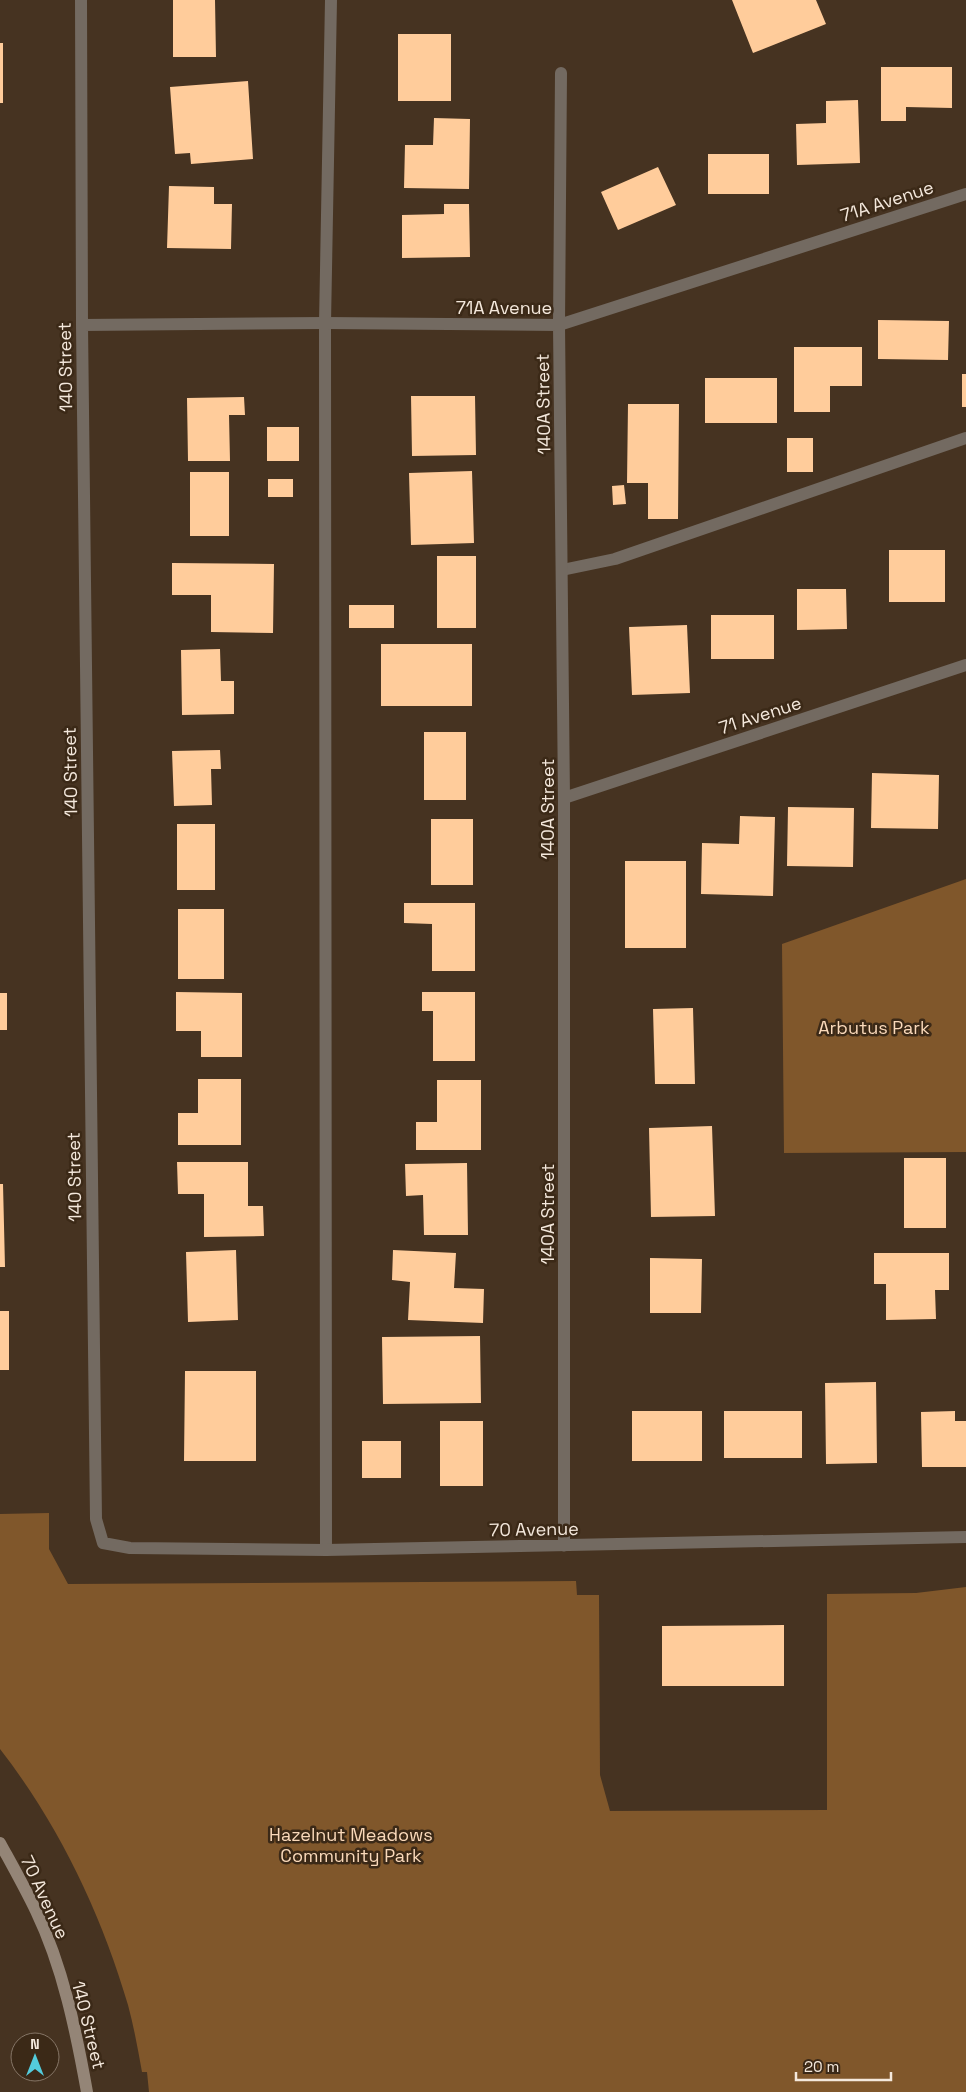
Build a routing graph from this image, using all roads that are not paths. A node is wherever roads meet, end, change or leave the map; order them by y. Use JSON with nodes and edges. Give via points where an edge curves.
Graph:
{"nodes":[{"id":1,"x":81,"y":0,"type":"edge"},
{"id":2,"x":331,"y":0,"type":"edge"},
{"id":3,"x":561,"y":73,"type":"dead end"},
{"id":4,"x":966,"y":194,"type":"edge"},
{"id":5,"x":326,"y":323,"type":"junction"},
{"id":6,"x":82,"y":325,"type":"junction"},
{"id":7,"x":559,"y":326,"type":"junction"},
{"id":8,"x":966,"y":438,"type":"edge"},
{"id":9,"x":562,"y":570,"type":"junction"},
{"id":10,"x":966,"y":664,"type":"edge"},
{"id":11,"x":564,"y":798,"type":"junction"},
{"id":12,"x":966,"y":1536,"type":"edge"},
{"id":13,"x":103,"y":1543,"type":"joint"},
{"id":14,"x":564,"y":1546,"type":"junction"},
{"id":15,"x":326,"y":1550,"type":"junction"},
{"id":16,"x":0,"y":1843,"type":"edge"},
{"id":17,"x":56,"y":1966,"type":"joint"},
{"id":18,"x":87,"y":2092,"type":"edge"}],
"edges":[{"from":1,"to":6,"type":"street","name":"140 Street"},
{"from":2,"to":5,"type":"street"},
{"from":3,"to":7,"type":"street","name":"140A Street"},
{"from":4,"to":7,"type":"street","name":"71A Avenue"},
{"from":5,"to":6,"type":"street","name":"71A Avenue"},
{"from":5,"to":7,"type":"street","name":"71A Avenue"},
{"from":5,"to":15,"type":"street"},
{"from":6,"to":13,"type":"street","name":"140 Street","via":[[96,1519]]},
{"from":7,"to":9,"type":"street","name":"140A Street"},
{"from":8,"to":9,"type":"street","via":[[615,559]]},
{"from":9,"to":11,"type":"street","name":"140A Street"},
{"from":10,"to":11,"type":"street","name":"71 Avenue"},
{"from":11,"to":14,"type":"street","name":"140A Street"},
{"from":12,"to":14,"type":"street","name":"70 Avenue"},
{"from":13,"to":15,"type":"street","name":"70 Avenue","via":[[130,1548]]},
{"from":14,"to":15,"type":"street","name":"70 Avenue"},
{"from":16,"to":17,"type":"street","name":"70 Avenue","via":[[36,1912]]},
{"from":17,"to":18,"type":"street","name":"140 Street","via":[[77,2035]]}]}
